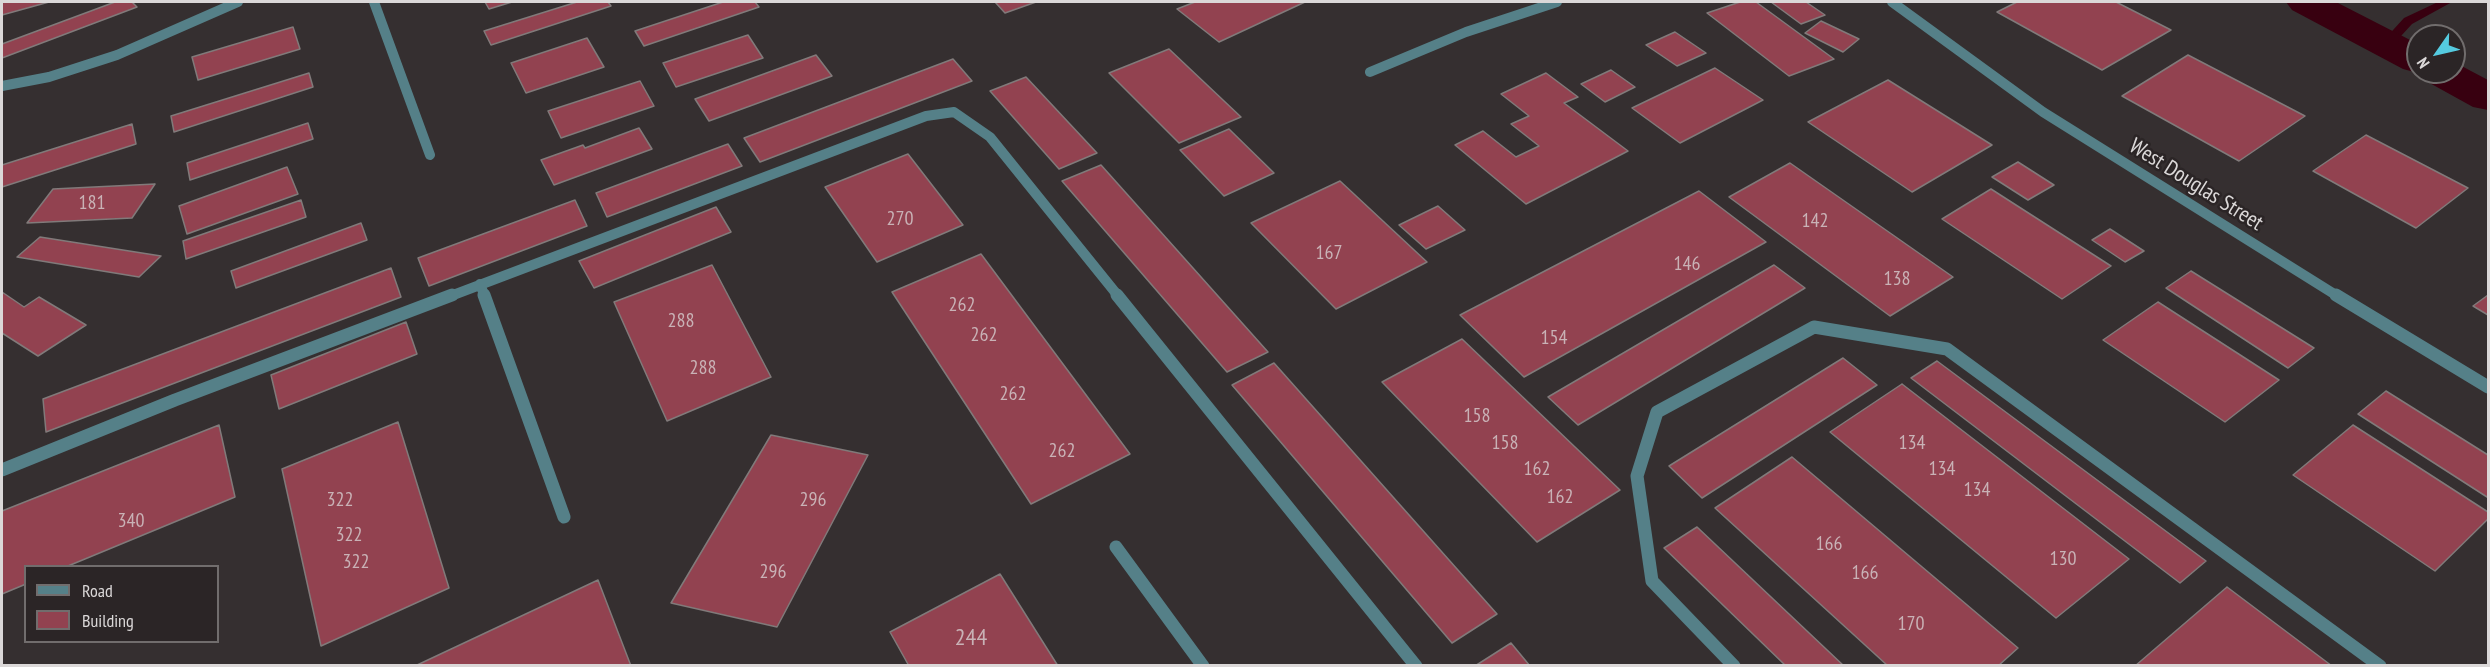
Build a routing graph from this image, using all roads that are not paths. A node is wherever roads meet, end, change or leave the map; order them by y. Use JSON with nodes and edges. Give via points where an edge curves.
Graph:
{"nodes":[{"id":1,"x":238,"y":2,"type":"edge"},
{"id":2,"x":374,"y":2,"type":"edge"},
{"id":3,"x":1557,"y":2,"type":"edge"},
{"id":4,"x":1892,"y":2,"type":"edge"},
{"id":5,"x":1370,"y":72,"type":"dead end"},
{"id":6,"x":2,"y":86,"type":"edge"},
{"id":7,"x":430,"y":155,"type":"dead end"},
{"id":8,"x":480,"y":284,"type":"junction"},
{"id":9,"x":2488,"y":387,"type":"edge"},
{"id":10,"x":2,"y":470,"type":"edge"},
{"id":11,"x":564,"y":518,"type":"dead end"},
{"id":12,"x":1116,"y":547,"type":"dead end"},
{"id":13,"x":1203,"y":666,"type":"edge"},
{"id":14,"x":1416,"y":666,"type":"edge"},
{"id":15,"x":1734,"y":666,"type":"edge"},
{"id":16,"x":2380,"y":666,"type":"edge"}],
"edges":[{"from":1,"to":6,"type":"street","via":[[117,55],[49,77]]},
{"from":2,"to":7,"type":"street"},
{"from":3,"to":5,"type":"street","via":[[1466,32]]},
{"from":4,"to":9,"type":"street","name":"West Douglas Street","via":[[2043,112]]},
{"from":8,"to":10,"type":"street"},
{"from":8,"to":11,"type":"street"},
{"from":8,"to":14,"type":"street","via":[[926,116],[954,112],[990,137]]},
{"from":12,"to":13,"type":"street"},
{"from":15,"to":16,"type":"street","via":[[1652,581],[1637,476],[1657,412],[1814,327],[1947,349]]}]}
